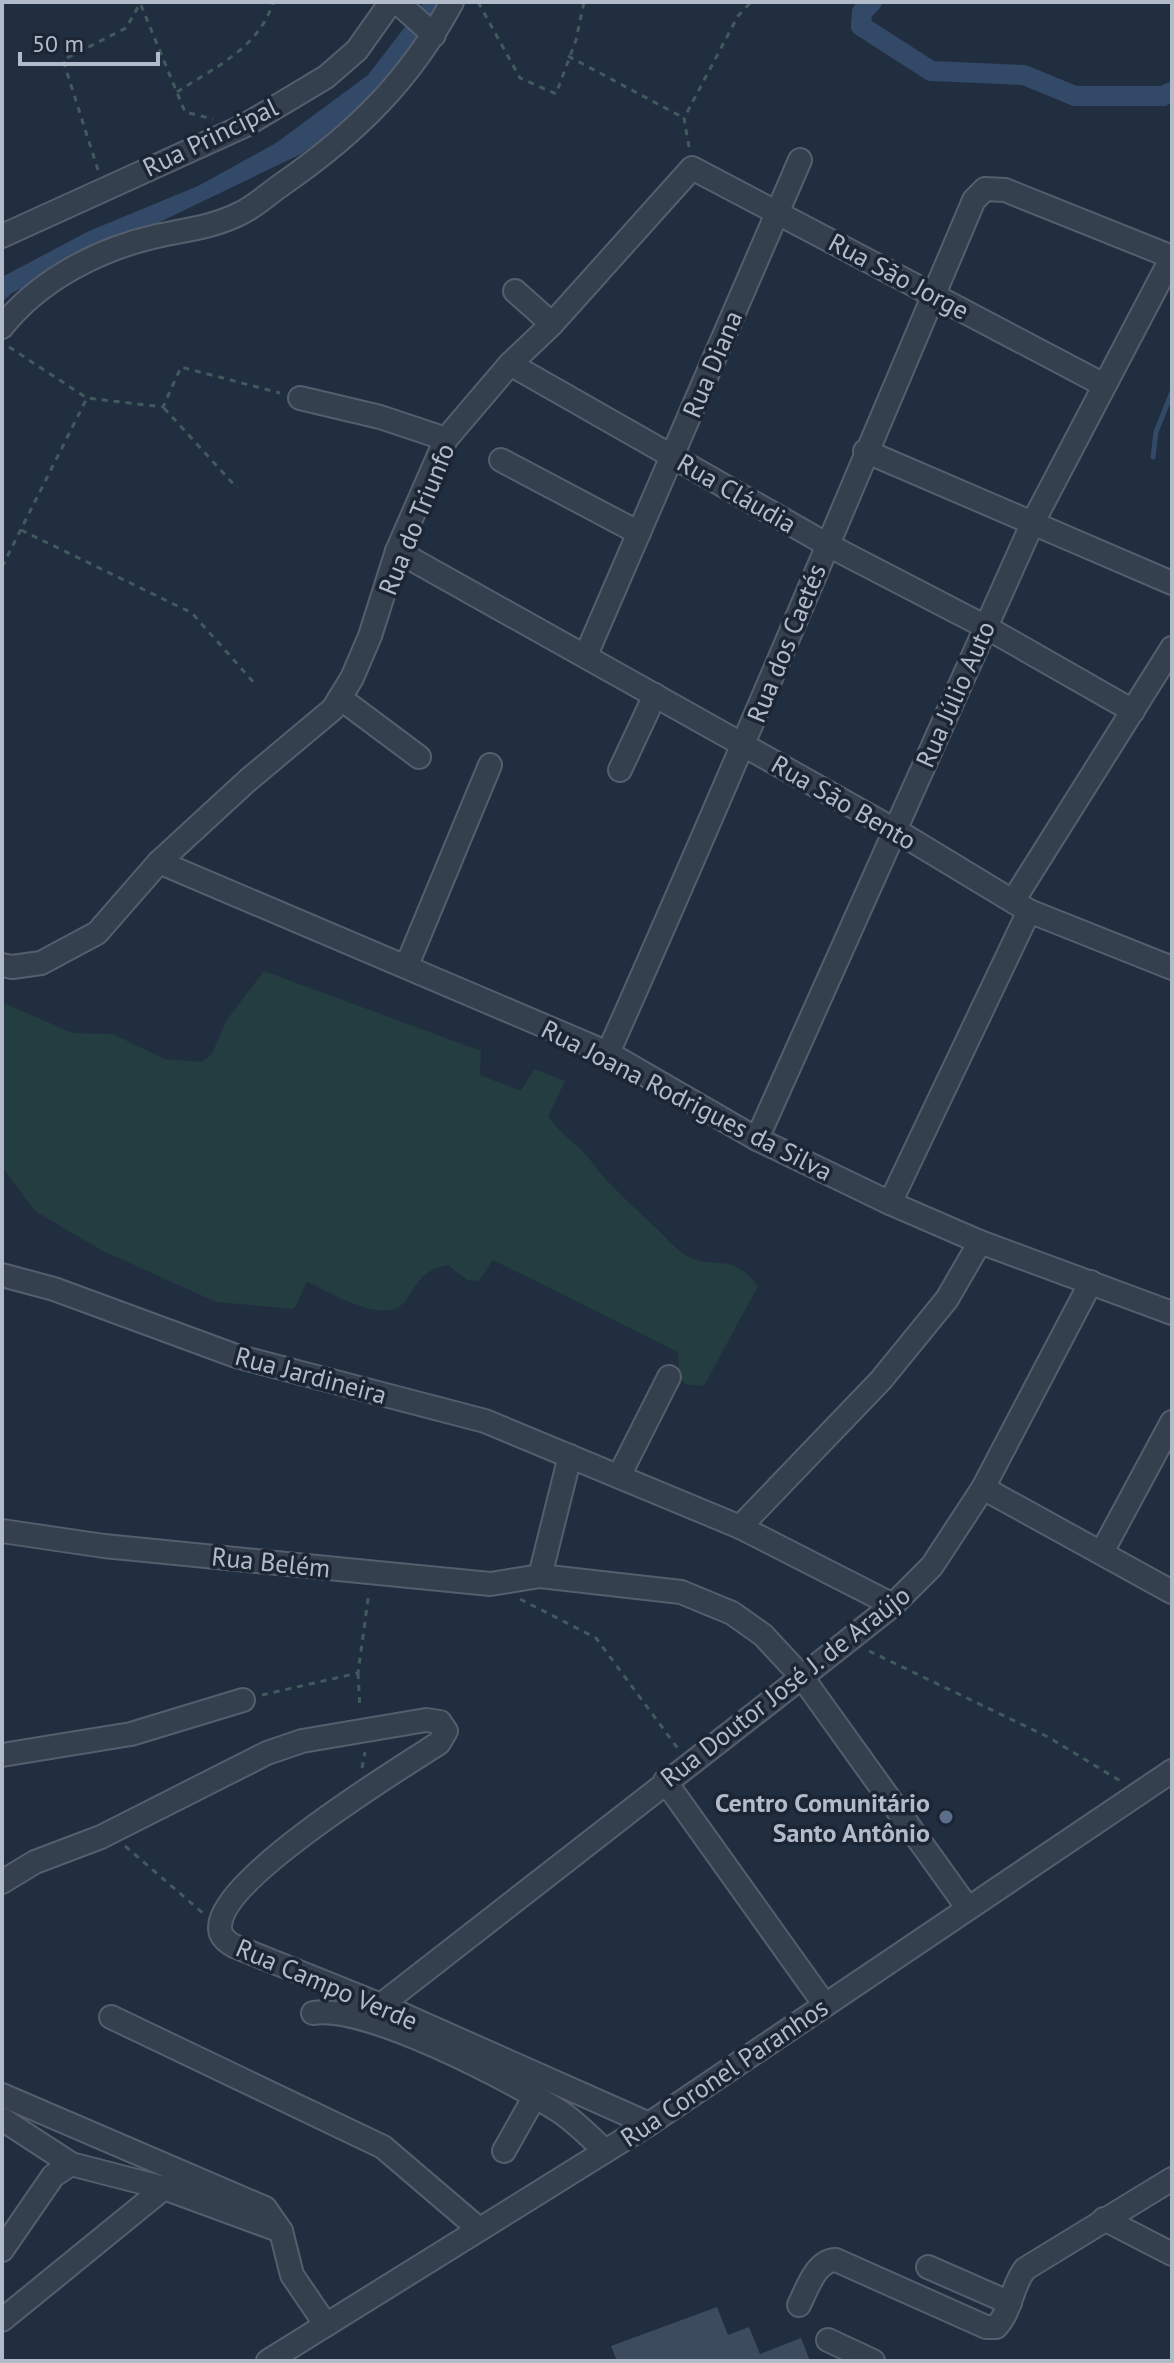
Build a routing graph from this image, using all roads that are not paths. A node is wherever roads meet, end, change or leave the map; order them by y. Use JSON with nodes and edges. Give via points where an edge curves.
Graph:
{"nodes":[{"id":1,"x":452,"y":2,"type":"edge"},
{"id":2,"x":399,"y":6,"type":"edge"},
{"id":3,"x":432,"y":34,"type":"junction"},
{"id":4,"x":800,"y":160,"type":"dead end"},
{"id":5,"x":692,"y":168,"type":"joint"},
{"id":6,"x":777,"y":211,"type":"junction"},
{"id":7,"x":2,"y":236,"type":"edge"},
{"id":8,"x":1172,"y":257,"type":"edge"},
{"id":9,"x":515,"y":291,"type":"dead end"},
{"id":10,"x":935,"y":295,"type":"junction"},
{"id":11,"x":552,"y":324,"type":"junction"},
{"id":12,"x":2,"y":327,"type":"edge"},
{"id":13,"x":510,"y":364,"type":"junction"},
{"id":14,"x":1104,"y":385,"type":"junction"},
{"id":15,"x":300,"y":398,"type":"road end"},
{"id":16,"x":446,"y":439,"type":"junction"},
{"id":17,"x":865,"y":451,"type":"junction"},
{"id":18,"x":673,"y":457,"type":"junction"},
{"id":19,"x":501,"y":460,"type":"dead end"},
{"id":20,"x":1033,"y":522,"type":"junction"},
{"id":21,"x":639,"y":533,"type":"junction"},
{"id":22,"x":826,"y":544,"type":"junction"},
{"id":23,"x":397,"y":551,"type":"junction"},
{"id":24,"x":1172,"y":583,"type":"edge"},
{"id":25,"x":984,"y":626,"type":"junction"},
{"id":26,"x":1172,"y":648,"type":"edge"},
{"id":27,"x":586,"y":655,"type":"junction"},
{"id":28,"x":655,"y":695,"type":"junction"},
{"id":29,"x":340,"y":698,"type":"junction"},
{"id":30,"x":1133,"y":711,"type":"junction"},
{"id":31,"x":744,"y":746,"type":"junction"},
{"id":32,"x":419,"y":757,"type":"dead end"},
{"id":33,"x":490,"y":765,"type":"dead end"},
{"id":34,"x":620,"y":770,"type":"dead end"},
{"id":35,"x":895,"y":830,"type":"junction"},
{"id":36,"x":159,"y":862,"type":"junction"},
{"id":37,"x":1021,"y":906,"type":"junction"},
{"id":38,"x":2,"y":965,"type":"edge"},
{"id":39,"x":407,"y":965,"type":"junction"},
{"id":40,"x":1172,"y":968,"type":"edge"},
{"id":41,"x":608,"y":1053,"type":"junction"},
{"id":42,"x":757,"y":1139,"type":"junction"},
{"id":43,"x":890,"y":1203,"type":"junction"},
{"id":44,"x":980,"y":1242,"type":"junction"},
{"id":45,"x":2,"y":1275,"type":"edge"},
{"id":46,"x":1091,"y":1282,"type":"junction"},
{"id":47,"x":1172,"y":1313,"type":"edge"},
{"id":48,"x":669,"y":1377,"type":"dead end"},
{"id":49,"x":1172,"y":1422,"type":"edge"},
{"id":50,"x":570,"y":1456,"type":"junction"},
{"id":51,"x":619,"y":1476,"type":"junction"},
{"id":52,"x":983,"y":1488,"type":"junction"},
{"id":53,"x":740,"y":1527,"type":"junction"},
{"id":54,"x":2,"y":1531,"type":"edge"},
{"id":55,"x":1102,"y":1552,"type":"junction"},
{"id":56,"x":540,"y":1576,"type":"junction"},
{"id":57,"x":1172,"y":1592,"type":"edge"},
{"id":58,"x":893,"y":1605,"type":"junction"},
{"id":59,"x":802,"y":1677,"type":"junction"},
{"id":60,"x":243,"y":1700,"type":"road end"},
{"id":61,"x":2,"y":1755,"type":"edge"},
{"id":62,"x":1172,"y":1771,"type":"edge"},
{"id":63,"x":665,"y":1781,"type":"junction"},
{"id":64,"x":2,"y":1882,"type":"edge"},
{"id":65,"x":967,"y":1907,"type":"junction"},
{"id":66,"x":381,"y":2005,"type":"junction"},
{"id":67,"x":825,"y":2005,"type":"junction"},
{"id":68,"x":313,"y":2013,"type":"dead end"},
{"id":69,"x":111,"y":2017,"type":"dead end"},
{"id":70,"x":2,"y":2095,"type":"edge"},
{"id":71,"x":535,"y":2096,"type":"junction"},
{"id":72,"x":2,"y":2119,"type":"edge"},
{"id":73,"x":649,"y":2124,"type":"junction"},
{"id":74,"x":504,"y":2151,"type":"dead end"},
{"id":75,"x":605,"y":2151,"type":"junction"},
{"id":76,"x":71,"y":2164,"type":"junction"},
{"id":77,"x":1172,"y":2179,"type":"edge"},
{"id":78,"x":164,"y":2188,"type":"junction"},
{"id":79,"x":1104,"y":2219,"type":"junction"},
{"id":80,"x":479,"y":2229,"type":"junction"},
{"id":81,"x":281,"y":2231,"type":"junction"},
{"id":82,"x":2,"y":2250,"type":"edge"},
{"id":83,"x":1172,"y":2254,"type":"edge"},
{"id":84,"x":928,"y":2267,"type":"dead end"},
{"id":85,"x":1010,"y":2303,"type":"junction"},
{"id":86,"x":799,"y":2305,"type":"dead end"},
{"id":87,"x":2,"y":2320,"type":"edge"},
{"id":88,"x":326,"y":2325,"type":"junction"},
{"id":89,"x":828,"y":2340,"type":"dead end"},
{"id":90,"x":268,"y":2361,"type":"edge"},
{"id":91,"x":873,"y":2361,"type":"edge"}],
"edges":[{"from":1,"to":3,"type":"street"},
{"from":2,"to":3,"type":"street"},
{"from":2,"to":7,"type":"street","name":"Rua Principal","via":[[326,77],[244,126]]},
{"from":3,"to":12,"type":"street","via":[[373,111],[340,144],[240,214],[106,250],[74,267]]},
{"from":4,"to":6,"type":"street","name":"Rua Diana"},
{"from":5,"to":6,"type":"street","name":"Rua São Jorge"},
{"from":5,"to":11,"type":"street","name":"Rua do Triunfo"},
{"from":6,"to":10,"type":"street","name":"Rua São Jorge"},
{"from":6,"to":18,"type":"street","name":"Rua Diana"},
{"from":8,"to":10,"type":"street","name":"Rua dos Caetés","via":[[1005,190],[985,189]]},
{"from":8,"to":14,"type":"street","name":"Rua Júlio Auto"},
{"from":9,"to":11,"type":"street"},
{"from":10,"to":14,"type":"street","name":"Rua São Jorge"},
{"from":10,"to":17,"type":"street","name":"Rua dos Caetés"},
{"from":11,"to":13,"type":"street","name":"Rua do Triunfo"},
{"from":13,"to":16,"type":"street","name":"Rua do Triunfo"},
{"from":13,"to":18,"type":"street","name":"Rua Cláudia"},
{"from":14,"to":20,"type":"street","name":"Rua Júlio Auto"},
{"from":15,"to":16,"type":"street"},
{"from":16,"to":23,"type":"street","name":"Rua do Triunfo"},
{"from":17,"to":20,"type":"street"},
{"from":17,"to":22,"type":"street","name":"Rua dos Caetés"},
{"from":18,"to":21,"type":"street","name":"Rua Diana"},
{"from":18,"to":22,"type":"street","name":"Rua Cláudia"},
{"from":19,"to":21,"type":"street"},
{"from":20,"to":24,"type":"street"},
{"from":20,"to":25,"type":"street","name":"Rua Júlio Auto"},
{"from":21,"to":27,"type":"street","name":"Rua Diana"},
{"from":22,"to":25,"type":"street","name":"Rua Cláudia"},
{"from":22,"to":31,"type":"street","name":"Rua dos Caetés"},
{"from":23,"to":27,"type":"street","name":"Rua São Bento"},
{"from":23,"to":29,"type":"street","name":"Rua do Triunfo","via":[[370,636]]},
{"from":25,"to":30,"type":"street","name":"Rua Cláudia"},
{"from":25,"to":35,"type":"street","name":"Rua Júlio Auto"},
{"from":26,"to":30,"type":"street"},
{"from":27,"to":28,"type":"street","name":"Rua São Bento"},
{"from":28,"to":31,"type":"street","name":"Rua São Bento"},
{"from":28,"to":34,"type":"street"},
{"from":29,"to":32,"type":"street"},
{"from":29,"to":36,"type":"street","name":"Rua do Triunfo","via":[[310,731]]},
{"from":30,"to":37,"type":"street"},
{"from":31,"to":35,"type":"street","name":"Rua São Bento"},
{"from":31,"to":41,"type":"street","name":"Rua dos Caetés"},
{"from":33,"to":39,"type":"street"},
{"from":35,"to":37,"type":"street","name":"Rua São Bento"},
{"from":35,"to":42,"type":"street","name":"Rua Júlio Auto"},
{"from":36,"to":38,"type":"street","name":"Rua do Triunfo","via":[[97,933],[41,963]]},
{"from":36,"to":39,"type":"street","name":"Rua Joana Rodrigues da Silva"},
{"from":37,"to":40,"type":"street","name":"Rua São Bento"},
{"from":37,"to":43,"type":"street"},
{"from":39,"to":41,"type":"street","name":"Rua Joana Rodrigues da Silva"},
{"from":41,"to":42,"type":"street","name":"Rua Joana Rodrigues da Silva"},
{"from":42,"to":43,"type":"street","name":"Rua Joana Rodrigues da Silva"},
{"from":43,"to":44,"type":"street","name":"Rua Joana Rodrigues da Silva"},
{"from":44,"to":46,"type":"street","name":"Rua Joana Rodrigues da Silva"},
{"from":44,"to":53,"type":"street","via":[[947,1299],[881,1380]]},
{"from":45,"to":50,"type":"street","name":"Rua Jardineira","via":[[236,1356],[485,1421]]},
{"from":46,"to":47,"type":"street","name":"Rua Joana Rodrigues da Silva"},
{"from":46,"to":52,"type":"street","name":"Rua Doutor José J. de Araújo"},
{"from":48,"to":51,"type":"street"},
{"from":49,"to":55,"type":"street"},
{"from":50,"to":51,"type":"street","name":"Rua Jardineira"},
{"from":50,"to":56,"type":"street"},
{"from":51,"to":53,"type":"street","name":"Rua Jardineira"},
{"from":52,"to":55,"type":"street"},
{"from":52,"to":58,"type":"street","name":"Rua Doutor José J. de Araújo","via":[[932,1566]]},
{"from":53,"to":58,"type":"street","name":"Rua Jardineira"},
{"from":54,"to":56,"type":"street","name":"Rua Belém","via":[[490,1584]]},
{"from":55,"to":57,"type":"street"},
{"from":56,"to":59,"type":"street","name":"Rua Belém","via":[[681,1592],[707,1601],[763,1635]]},
{"from":58,"to":59,"type":"street","name":"Rua Doutor José J. de Araújo"},
{"from":59,"to":63,"type":"street","name":"Rua Doutor José J. de Araújo"},
{"from":59,"to":65,"type":"street","name":"Rua Belém"},
{"from":60,"to":61,"type":"street","via":[[131,1734]]},
{"from":62,"to":65,"type":"street","name":"Rua Coronel Paranhos"},
{"from":63,"to":66,"type":"street","name":"Rua Doutor José J. de Araújo"},
{"from":63,"to":67,"type":"street"},
{"from":64,"to":66,"type":"street","name":"Rua Campo Verde","via":[[223,1773],[302,1741],[440,1722],[444,1737],[272,1857],[227,1910],[220,1926],[234,1946]]},
{"from":65,"to":67,"type":"street","name":"Rua Coronel Paranhos"},
{"from":66,"to":73,"type":"street","name":"Rua Campo Verde"},
{"from":67,"to":73,"type":"street","name":"Rua Coronel Paranhos"},
{"from":68,"to":71,"type":"street","via":[[353,2014]]},
{"from":69,"to":80,"type":"street","via":[[383,2147]]},
{"from":70,"to":81,"type":"street","via":[[255,2202],[275,2217]]},
{"from":71,"to":74,"type":"street"},
{"from":71,"to":75,"type":"street"},
{"from":72,"to":76,"type":"street"},
{"from":73,"to":75,"type":"street","name":"Rua Coronel Paranhos"},
{"from":75,"to":80,"type":"street","name":"Rua Coronel Paranhos"},
{"from":76,"to":78,"type":"street"},
{"from":76,"to":82,"type":"street","via":[[53,2176]]},
{"from":77,"to":79,"type":"street"},
{"from":78,"to":81,"type":"street"},
{"from":78,"to":87,"type":"street"},
{"from":79,"to":83,"type":"street"},
{"from":79,"to":85,"type":"street","via":[[1025,2269]]},
{"from":80,"to":88,"type":"street","name":"Rua Coronel Paranhos"},
{"from":81,"to":88,"type":"street","via":[[292,2275]]},
{"from":84,"to":85,"type":"street"},
{"from":85,"to":86,"type":"street","via":[[996,2327],[986,2327],[851,2265],[829,2260],[819,2267]]},
{"from":88,"to":90,"type":"street","name":"Rua Coronel Paranhos"},
{"from":89,"to":91,"type":"street"}]}
